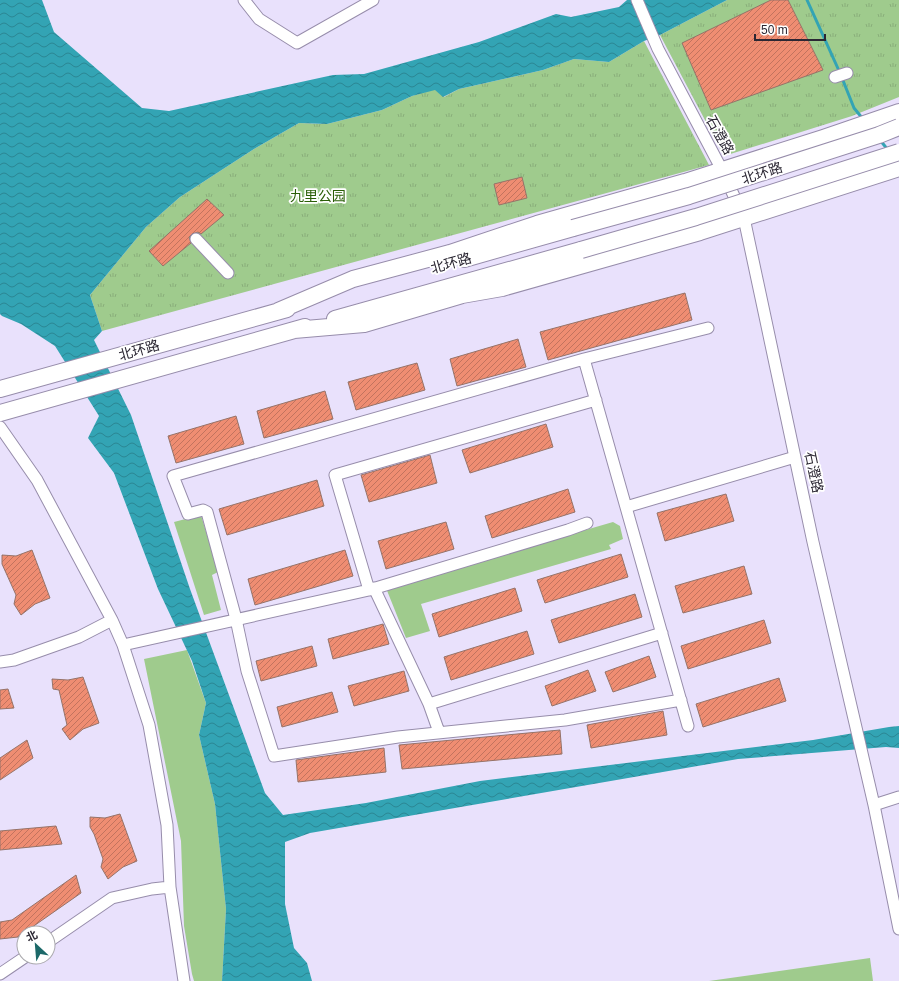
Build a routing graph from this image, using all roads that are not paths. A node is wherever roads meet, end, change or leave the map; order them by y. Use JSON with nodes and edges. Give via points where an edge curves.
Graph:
{"nodes":[{"id":1,"x":244,"y":0,"type":"edge"},
{"id":2,"x":373,"y":0,"type":"edge"},
{"id":3,"x":637,"y":0,"type":"edge"},
{"id":4,"x":847,"y":73,"type":"dead end"},
{"id":5,"x":835,"y":77,"type":"dead end"},
{"id":6,"x":899,"y":112,"type":"edge"},
{"id":7,"x":899,"y":127,"type":"edge"},
{"id":8,"x":899,"y":152,"type":"edge"},
{"id":9,"x":899,"y":168,"type":"edge"},
{"id":10,"x":722,"y":170,"type":"junction"},
{"id":11,"x":744,"y":218,"type":"junction"},
{"id":12,"x":196,"y":239,"type":"dead end"},
{"id":13,"x":228,"y":273,"type":"dead end"},
{"id":14,"x":278,"y":311,"type":"junction"},
{"id":15,"x":708,"y":328,"type":"dead end"},
{"id":16,"x":294,"y":330,"type":"junction"},
{"id":17,"x":584,"y":359,"type":"junction"},
{"id":18,"x":0,"y":389,"type":"edge"},
{"id":19,"x":596,"y":400,"type":"junction"},
{"id":20,"x":0,"y":413,"type":"edge"},
{"id":21,"x":0,"y":427,"type":"edge"},
{"id":22,"x":795,"y":457,"type":"junction"},
{"id":23,"x":626,"y":507,"type":"junction"},
{"id":24,"x":587,"y":523,"type":"dead end"},
{"id":25,"x":372,"y":589,"type":"junction"},
{"id":26,"x":236,"y":619,"type":"junction"},
{"id":27,"x":112,"y":620,"type":"junction"},
{"id":28,"x":662,"y":634,"type":"junction"},
{"id":29,"x":123,"y":645,"type":"junction"},
{"id":30,"x":0,"y":662,"type":"edge"},
{"id":31,"x":681,"y":700,"type":"junction"},
{"id":32,"x":429,"y":704,"type":"junction"},
{"id":33,"x":688,"y":726,"type":"dead end"},
{"id":34,"x":438,"y":732,"type":"junction"},
{"id":35,"x":899,"y":798,"type":"edge"},
{"id":36,"x":874,"y":805,"type":"junction"},
{"id":37,"x":170,"y":887,"type":"junction"},
{"id":38,"x":899,"y":928,"type":"edge"},
{"id":39,"x":56,"y":936,"type":"edge"},
{"id":40,"x":16,"y":963,"type":"edge"},
{"id":41,"x":0,"y":974,"type":"edge"},
{"id":42,"x":184,"y":981,"type":"edge"}],
"edges":[{"from":1,"to":2,"type":"street","via":[[259,19],[297,43]]},
{"from":3,"to":10,"type":"street","name":"石澄路","via":[[653,38]]},
{"from":4,"to":5,"type":"street"},
{"from":6,"to":10,"type":"highway"},
{"from":7,"to":14,"type":"highway","name":"北环路","bridge":true,"via":[[689,196]]},
{"from":8,"to":16,"type":"highway","name":"北环路","bridge":true,"via":[[696,217]]},
{"from":9,"to":11,"type":"highway"},
{"from":10,"to":11,"type":"street","name":"石澄路"},
{"from":10,"to":14,"type":"highway","via":[[537,224],[450,253],[353,279]]},
{"from":11,"to":16,"type":"highway","via":[[502,288],[462,295],[364,324]]},
{"from":11,"to":22,"type":"street","name":"石澄路"},
{"from":12,"to":13,"type":"street"},
{"from":14,"to":18,"type":"highway","name":"北环路"},
{"from":15,"to":17,"type":"street"},
{"from":16,"to":20,"type":"highway","name":"北环路"},
{"from":17,"to":19,"type":"street"},
{"from":17,"to":26,"type":"street","via":[[173,476],[188,514],[203,510],[207,512]]},
{"from":19,"to":23,"type":"street"},
{"from":19,"to":25,"type":"street","via":[[335,475]]},
{"from":21,"to":27,"type":"street","via":[[37,480]]},
{"from":22,"to":23,"type":"street"},
{"from":22,"to":36,"type":"street","name":"石澄路"},
{"from":23,"to":28,"type":"street"},
{"from":24,"to":25,"type":"street"},
{"from":25,"to":26,"type":"street"},
{"from":25,"to":32,"type":"street"},
{"from":26,"to":29,"type":"street"},
{"from":26,"to":34,"type":"street","via":[[247,671],[274,756]]},
{"from":27,"to":29,"type":"street"},
{"from":27,"to":30,"type":"street","via":[[72,639],[14,660]]},
{"from":28,"to":31,"type":"street"},
{"from":28,"to":32,"type":"street"},
{"from":29,"to":37,"type":"street","via":[[149,725],[167,824]]},
{"from":31,"to":33,"type":"street"},
{"from":31,"to":34,"type":"street","via":[[565,720]]},
{"from":32,"to":34,"type":"street"},
{"from":35,"to":36,"type":"street"},
{"from":36,"to":38,"type":"street","name":"石澄路"},
{"from":37,"to":39,"type":"street","via":[[112,898]]},
{"from":37,"to":42,"type":"street"},
{"from":40,"to":41,"type":"street"}]}
